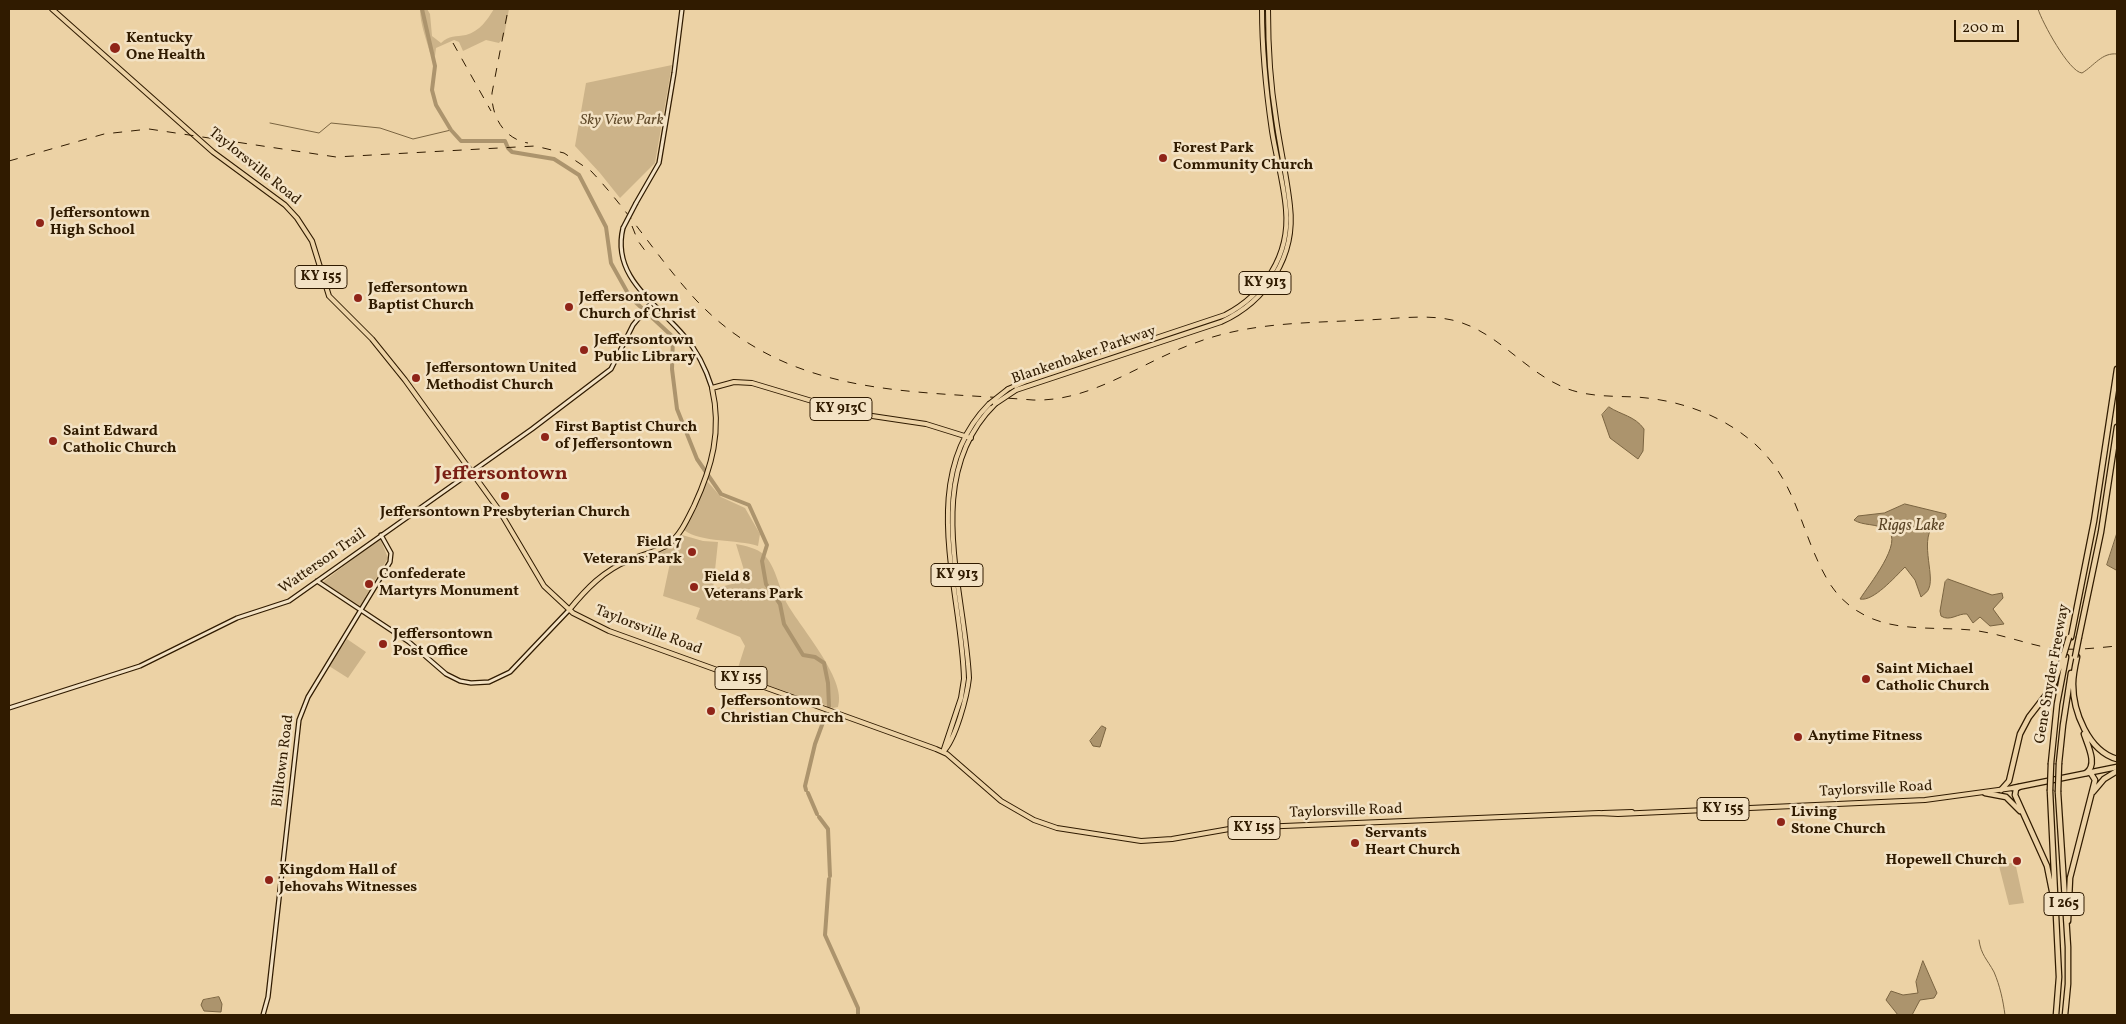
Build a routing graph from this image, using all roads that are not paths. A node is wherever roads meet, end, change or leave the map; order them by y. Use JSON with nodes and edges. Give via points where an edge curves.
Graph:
{"nodes":[{"id":1,"x":52,"y":9,"type":"edge"},
{"id":2,"x":682,"y":9,"type":"edge"},
{"id":3,"x":1262,"y":9,"type":"edge"},
{"id":4,"x":1268,"y":9,"type":"edge"},
{"id":5,"x":652,"y":302,"type":"junction"},
{"id":6,"x":2117,"y":369,"type":"edge"},
{"id":7,"x":712,"y":388,"type":"junction"},
{"id":8,"x":2117,"y":427,"type":"edge"},
{"id":9,"x":968,"y":438,"type":"junction"},
{"id":10,"x":471,"y":471,"type":"junction"},
{"id":11,"x":381,"y":534,"type":"junction"},
{"id":12,"x":317,"y":581,"type":"junction"},
{"id":13,"x":569,"y":610,"type":"junction"},
{"id":14,"x":362,"y":611,"type":"junction"},
{"id":15,"x":2065,"y":657,"type":"junction"},
{"id":16,"x":2076,"y":657,"type":"junction"},
{"id":17,"x":9,"y":708,"type":"edge"},
{"id":18,"x":2080,"y":715,"type":"junction"},
{"id":19,"x":943,"y":752,"type":"junction"},
{"id":20,"x":2117,"y":759,"type":"edge"},
{"id":21,"x":2013,"y":760,"type":"junction"},
{"id":22,"x":2117,"y":767,"type":"edge"},
{"id":23,"x":2117,"y":772,"type":"edge"},
{"id":24,"x":2088,"y":773,"type":"junction"},
{"id":25,"x":2016,"y":787,"type":"junction"},
{"id":26,"x":2000,"y":790,"type":"junction"},
{"id":27,"x":1986,"y":793,"type":"junction"},
{"id":28,"x":2090,"y":798,"type":"junction"},
{"id":29,"x":2024,"y":817,"type":"junction"},
{"id":30,"x":2068,"y":947,"type":"junction"},
{"id":31,"x":2058,"y":965,"type":"junction"},
{"id":32,"x":263,"y":1015,"type":"edge"},
{"id":33,"x":2056,"y":1015,"type":"edge"},
{"id":34,"x":2065,"y":1015,"type":"edge"}],
"edges":[{"from":1,"to":10,"type":"main road","name":"Taylorsville Road","number":"KY 155","via":[[213,152],[291,211],[312,241],[324,287],[332,301],[389,358]]},
{"from":2,"to":5,"type":"main road","bridge":true,"via":[[659,162],[623,228],[621,249],[624,266],[632,281]]},
{"from":3,"to":9,"type":"main road","name":"Blankenbaker Parkway","number":"KY 913","bridge":true,"via":[[1267,99],[1287,216],[1283,246],[1267,280],[1247,302],[1225,315],[1008,389],[989,404]]},
{"from":4,"to":9,"type":"main road","name":"Blankenbaker Parkway","number":"KY 913","bridge":true,"via":[[1274,104],[1291,216],[1286,249],[1271,282],[1247,308],[1221,322],[1016,390],[995,404]]},
{"from":5,"to":7,"type":"main road","via":[[693,347]]},
{"from":5,"to":10,"type":"main road","name":"Watterson Trail","via":[[633,325],[611,369]]},
{"from":6,"to":15,"type":"highway","name":"Gene Snyder Freeway","number":"I 265","bridge":true,"via":[[2097,505]]},
{"from":7,"to":9,"type":"main road","number":"KY 913C","via":[[734,382],[752,383],[852,413],[926,424]]},
{"from":7,"to":13,"type":"main road","via":[[717,425],[715,450],[686,524],[663,548],[609,571]]},
{"from":8,"to":16,"type":"highway","name":"Gene Snyder Freeway","number":"I 265","bridge":true},
{"from":9,"to":19,"type":"main road","name":"Blankenbaker Parkway","number":"KY 913","via":[[952,479],[947,520],[964,679]]},
{"from":10,"to":11,"type":"main road","name":"Watterson Trail"},
{"from":10,"to":13,"type":"main road","name":"Taylorsville Road","number":"KY 155","via":[[503,516],[540,580]]},
{"from":11,"to":12,"type":"main road","name":"Watterson Trail"},
{"from":11,"to":14,"type":"main road","name":"Billtown Road","via":[[391,559]]},
{"from":12,"to":14,"type":"main road"},
{"from":12,"to":17,"type":"main road","name":"Watterson Trail","via":[[289,601],[237,618],[143,665]]},
{"from":13,"to":14,"type":"main road","via":[[510,672],[489,682],[475,683],[460,681],[446,674],[409,642]]},
{"from":13,"to":19,"type":"main road","name":"Taylorsville Road","number":"KY 155","via":[[609,631]]},
{"from":14,"to":32,"type":"main road","name":"Billtown Road","via":[[308,696],[299,718],[269,992]]},
{"from":15,"to":21,"type":"highway","via":[[2053,686],[2022,730]]},
{"from":15,"to":31,"type":"highway","name":"Gene Snyder Freeway","number":"I 265","bridge":true,"via":[[2055,718],[2050,791]]},
{"from":16,"to":18,"type":"highway","via":[[2073,690]]},
{"from":16,"to":30,"type":"highway","name":"Gene Snyder Freeway","number":"I 265","bridge":true,"via":[[2065,710],[2058,792]]},
{"from":18,"to":20,"type":"highway","via":[[2093,744]]},
{"from":18,"to":24,"type":"highway","via":[[2093,764]]},
{"from":19,"to":27,"type":"main road","name":"Taylorsville Road","number":"KY 155","via":[[1001,801],[1032,819],[1057,828],[1141,841],[1236,828],[1925,800]]},
{"from":21,"to":25,"type":"highway","via":[[2011,780]]},
{"from":21,"to":26,"type":"highway","via":[[2009,781]]},
{"from":22,"to":24,"type":"highway","name":"Taylorsville Road","number":"KY 155"},
{"from":23,"to":28,"type":"highway","via":[[2104,779]]},
{"from":24,"to":25,"type":"highway","name":"Taylorsville Road","number":"KY 155"},
{"from":24,"to":28,"type":"highway","via":[[2094,779]]},
{"from":25,"to":26,"type":"main road","name":"Taylorsville Road","number":"KY 155"},
{"from":25,"to":29,"type":"highway","via":[[2015,794]]},
{"from":26,"to":27,"type":"main road","name":"Taylorsville Road","number":"KY 155"},
{"from":27,"to":29,"type":"highway","via":[[2006,797]]},
{"from":28,"to":30,"type":"highway","via":[[2070,878]]},
{"from":29,"to":31,"type":"highway","via":[[2049,874]]},
{"from":30,"to":34,"type":"highway","name":"Gene Snyder Freeway","number":"I 265"},
{"from":31,"to":33,"type":"highway","name":"Gene Snyder Freeway","number":"I 265"}]}
